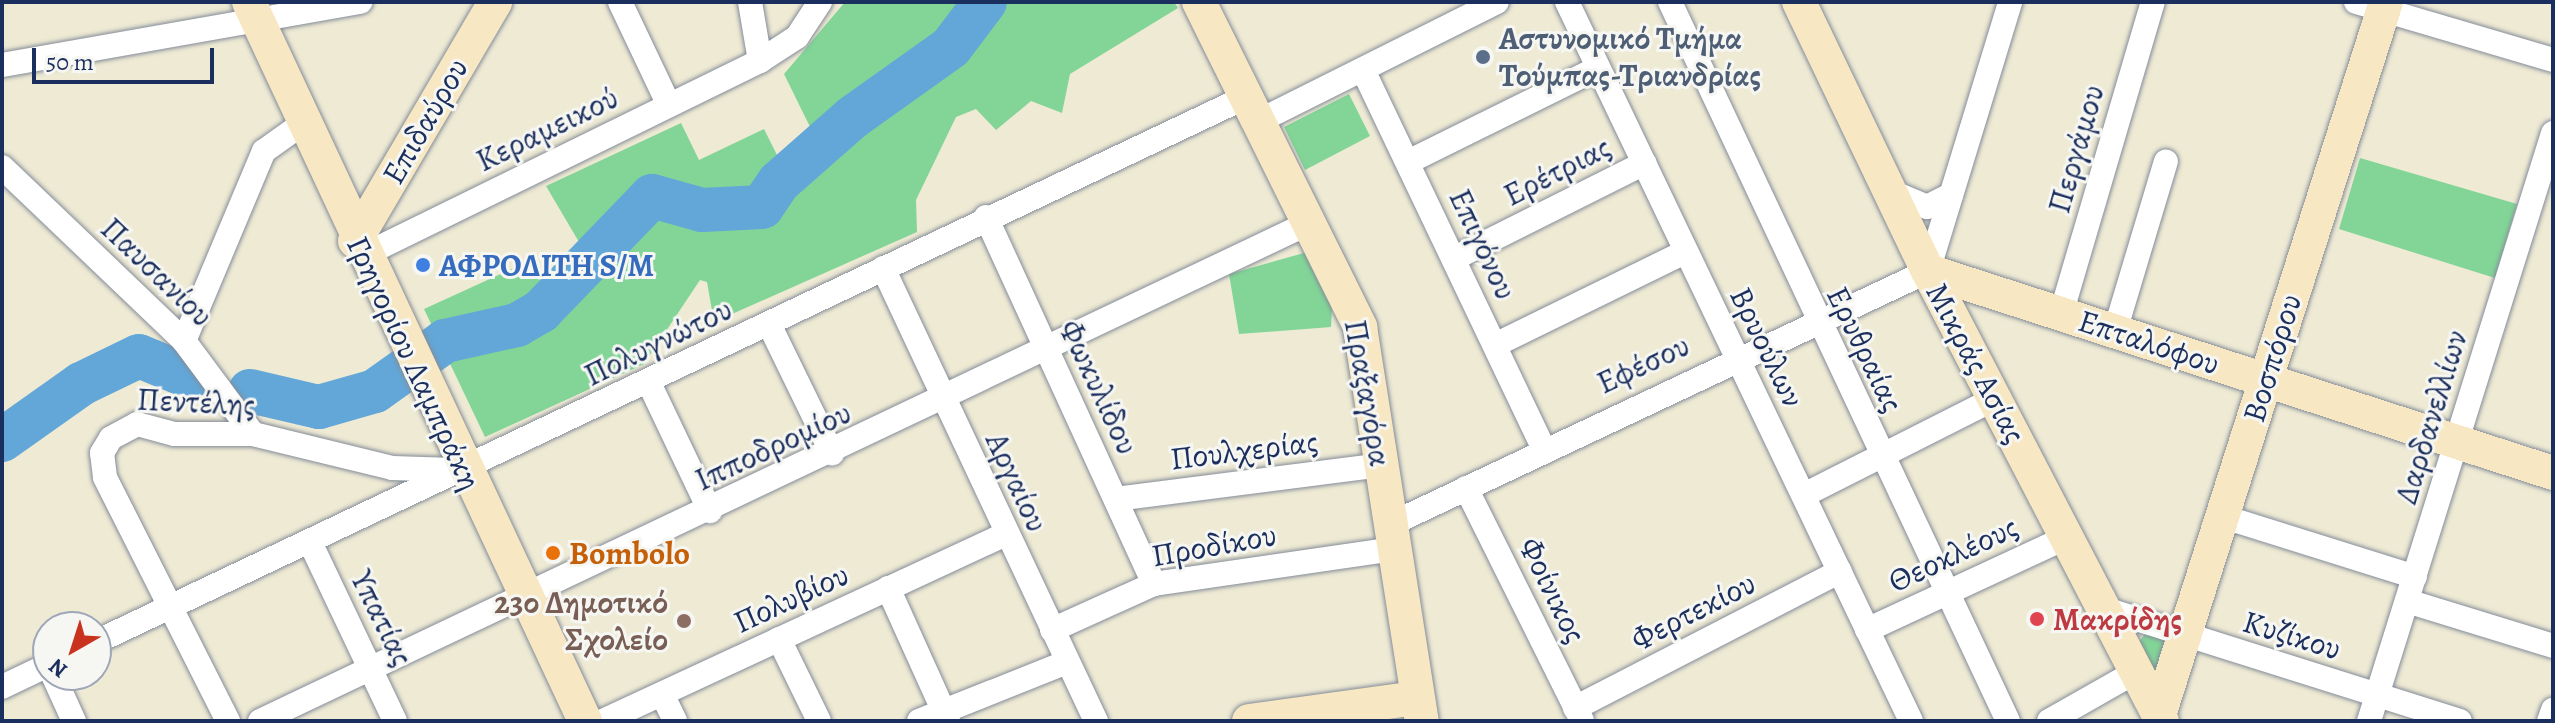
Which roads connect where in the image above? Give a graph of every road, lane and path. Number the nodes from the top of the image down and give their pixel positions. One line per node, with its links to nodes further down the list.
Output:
1 (361, 2): 14 (street)
2 (495, 2): 32 (street, Επιδαύρου)
3 (620, 2): 20 (street)
4 (750, 2): 16 (street)
5 (820, 2): 16 (street, Κεραμεικού)
6 (1199, 2): 21 (street, Πραξαγόρα)
7 (1497, 2): 19 (street, Πολυγνώτου)
8 (1567, 2): 18 (street, Βρυούλων)
9 (1670, 2): 39 (street, Ερυθραίας)
10 (1799, 2): 28 (street, Μικράς Ασίας)
11 (2010, 2): 29 (street)
12 (2153, 2): 38 (street, Περγάμου)
13 (2375, 5): 15 (street); 47 (street, Βοσπόρου)
14 (254, 12): 17 (street); 22 (street, Γρηγορίου Λαμπράκη)
15 (2553, 60)
16 (760, 61): 20 (street, Κεραμεικού)
17 (2, 65)
18 (1598, 68): 25 (street); 26 (street, Βρυούλων)
19 (1363, 70): 21 (street, Πολυγνώτου); 25 (street, Επιγόνου)
20 (669, 105): 32 (street, Κεραμεικού)
21 (1252, 109): 30 (street, Πολυγνώτου); 31 (street, Πραξαγόρα)
22 (302, 124): 32 (street, Γρηγορίου Λαμπράκη); 43 (street)
23 (2553, 133): 52 (street, Δαρδανελλίων)
24 (2166, 161): 41 (street)
25 (1408, 162): 34 (street, Επιγόνου)
26 (1645, 163): 33 (street, Βρυούλων); 34 (street, Ερέτριας)
27 (2, 167): 43 (street, Παυσανίου)
28 (1892, 192): 29 (street); 36 (street, Μικράς Ασίας)
29 (1951, 195): 36 (street)
30 (986, 217): 35 (street, Πολυγνώτου); 45 (street, Φωκυλίδου)
31 (1311, 222): 45 (street, Ιπποδρομίου); 56 (street, Πραξαγόρα)
32 (358, 248): 57 (street, Γρηγορίου Λαμπράκη)
33 (1685, 252): 44 (street); 46 (street, Βρυούλων)
34 (1455, 258): 44 (street, Επιγόνου)
35 (883, 268): 40 (street, Πολυγνώτου); 50 (street, Αργαίου)
36 (1928, 271): 37 (street, Επταλόφου); 39 (street, Εφέσου); 42 (street, Μικράς Ασίας)
37 (1988, 290): 38 (street, Επταλόφου); 42 (street)
38 (2061, 314): 41 (street, Επταλόφου)
39 (1814, 320): 46 (street, Εφέσου); 55 (street, Ερυθραίας)
40 (769, 324): 48 (street, Πολυγνώτου); 54 (street)
41 (2115, 331): 47 (street, Επταλόφου)
42 (1961, 334): 49 (street, Μικράς Ασίας)
43 (184, 341): 51 (street, Παυσανίου)
44 (1495, 345): 53 (street, Επιγόνου)
45 (1048, 351): 50 (street, Ιπποδρομίου); 61 (street, Φωκυλίδου)
46 (1736, 356): 53 (street, Εφέσου); 60 (street, Βρυούλων)
47 (2265, 380): 52 (street, Επταλόφου); 63 (street, Βοσπόρου)
48 (649, 383): 57 (street, Πολυγνώτου); 62 (street)
49 (1996, 398): 55 (street); 66 (street, Μικράς Ασίας)
50 (944, 400): 54 (street, Ιπποδρομίου); 64 (street, Αργαίου)
51 (253, 434): 57 (street, Πεντέλης); 75 (street, Πεντέλης)
52 (2457, 441): 58 (street, Επταλόφου); 69 (street, Δαρδανελλίων)
53 (1543, 447): 59 (street, Εφέσου)
54 (832, 453): 62 (street, Ιπποδρομίου)
55 (1882, 457): 60 (street); 72 (street, Ερυθραίας)
56 (1381, 465): 61 (street, Πουλχερίας); 65 (street, Πραξαγόρα)
57 (464, 470): 67 (street, Πολυγνώτου); 73 (street, Γρηγορίου Λαμπράκη)
58 (2553, 473)
59 (1466, 488): 65 (street, Εφέσου); 93 (street, Φοίνικος)
60 (1804, 495): 68 (street, Βρυούλων)
61 (1116, 499): 70 (street, Φωκυλίδου)
62 (710, 511): 73 (street, Ιπποδρομίου)
63 (2224, 517): 69 (street); 80 (street, Βοσπόρου)
64 (1006, 534): 71 (street, Πολυβίου); 77 (street, Αργαίου)
65 (1391, 537): 70 (street, Προδίκου); 91 (street, Πραξαγόρα)
66 (2067, 537): 72 (street, Θεοκλέους); 76 (street, Μικράς Ασίας)
67 (310, 542): 75 (street, Πολυγνώτου); 84 (street, Υπατίας)
68 (1840, 571): 78 (street, Βρυούλων); 93 (street, Φερτεκίου)
69 (2415, 577): 74 (street, Δαρδανελλίων)
70 (1154, 584): 77 (street, Προδίκου)
71 (888, 588): 81 (street, Πολυβίου); 94 (street)
72 (1951, 591): 78 (street, Θεοκλέους); 108 (street, Ερυθραίας)
73 (525, 597): 84 (street, Ιπποδρομίου); 100 (street, Γρηγορίου Λαμπράκη)
74 (2407, 601): 82 (street); 90 (street, Δαρδανελλίων)
75 (170, 607): 79 (street, Πολυγνώτου); 97 (street)
76 (2105, 609): 80 (street, Κυζίκου); 85 (street, Μικράς Ασίας)
77 (1052, 630): 83 (street, Αργαίου)
78 (1867, 630): 107 (street, Βρυούλων)
79 (112, 634)
80 (2186, 635): 90 (street, Κυζίκου); 95 (street, Βοσπόρου)
81 (779, 639): 89 (street, Πολυβίου); 103 (street)
82 (2553, 646)
83 (1067, 662): 94 (street); 105 (street, Αργαίου)
84 (371, 669): 98 (street, Ιπποδρομίου); 99 (street, Υπατίας)
85 (2137, 671): 95 (street, Μικράς Ασίας); 109 (street)
86 (32, 673): 87 (street)
87 (2, 687)
88 (60, 691): 96 (street)
89 (662, 694): 101 (street, Πολυβίου); 102 (street)
90 (2378, 695): 110 (street, Δαρδανελλίων); 111 (street, Κυζίκου)
91 (1420, 710): 106 (street)
92 (2553, 710): 112 (street)
93 (1579, 714)
94 (946, 716): 104 (street)
95 (2160, 718)
96 (74, 721)
97 (228, 721)
98 (260, 721)
99 (395, 721)
100 (585, 721)
101 (603, 721)
102 (675, 721)
103 (819, 721)
104 (919, 721)
105 (1096, 721)
106 (1250, 721)
107 (1911, 721)
108 (2008, 721)
109 (2049, 721)
110 (2369, 721)
111 (2460, 721)
112 (2549, 721)

